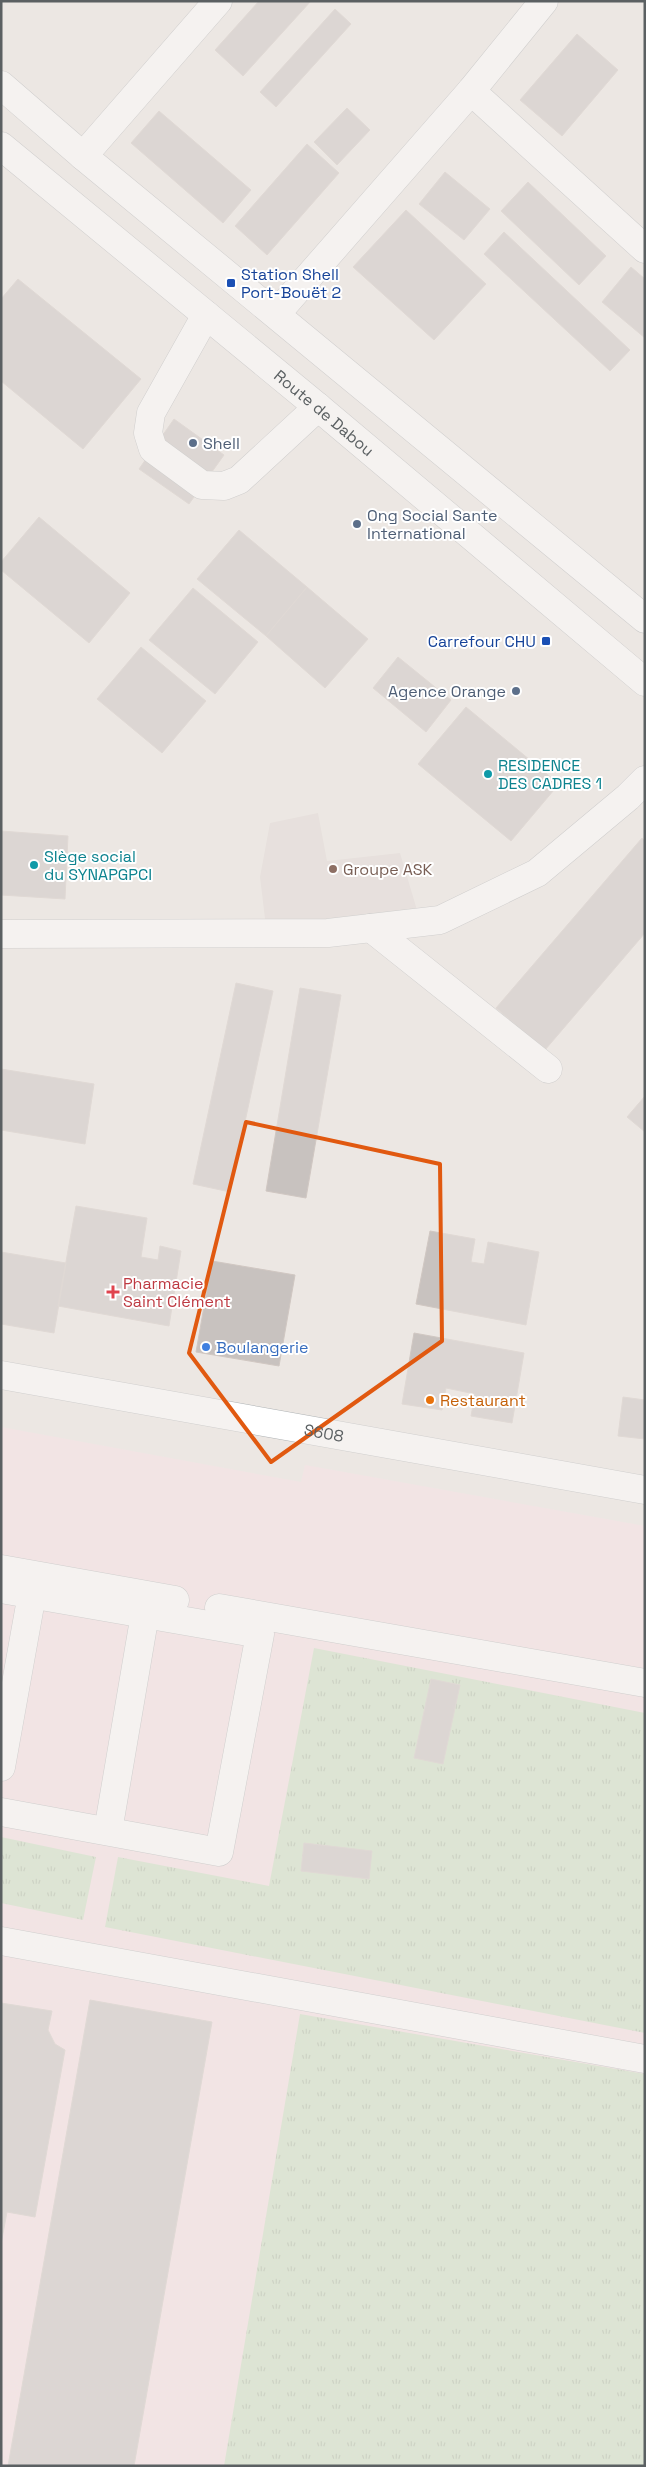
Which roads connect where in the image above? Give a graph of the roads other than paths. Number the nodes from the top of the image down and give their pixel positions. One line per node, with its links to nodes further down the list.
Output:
1 (218, 1): 6 (street)
2 (544, 1): 4 (street)
3 (1, 85): 6 (street)
4 (471, 91): 7 (street); 8 (street)
5 (1, 146): 9 (street, Route de Dabou)
6 (83, 156): 8 (street)
7 (645, 250)
8 (276, 314): 11 (street)
9 (206, 315): 10 (street, Route de Dabou); 10 (street)
10 (318, 407): 12 (street, Route de Dabou)
11 (645, 619)
12 (645, 682)
13 (645, 780): 14 (street)
14 (371, 928): 15 (street); 16 (street)
15 (1, 934)
16 (548, 1069)
17 (1, 1375): 18 (street, S608)
18 (645, 1490)
19 (1, 1569): 23 (street)
20 (1, 1589): 21 (street)
21 (32, 1594): 22 (street); 24 (street)
22 (145, 1614): 26 (street); 26 (street)
23 (645, 1683)
24 (1, 1767)
25 (1, 1812): 26 (street)
26 (108, 1831)
27 (1, 1941): 28 (street)
28 (645, 2059)

